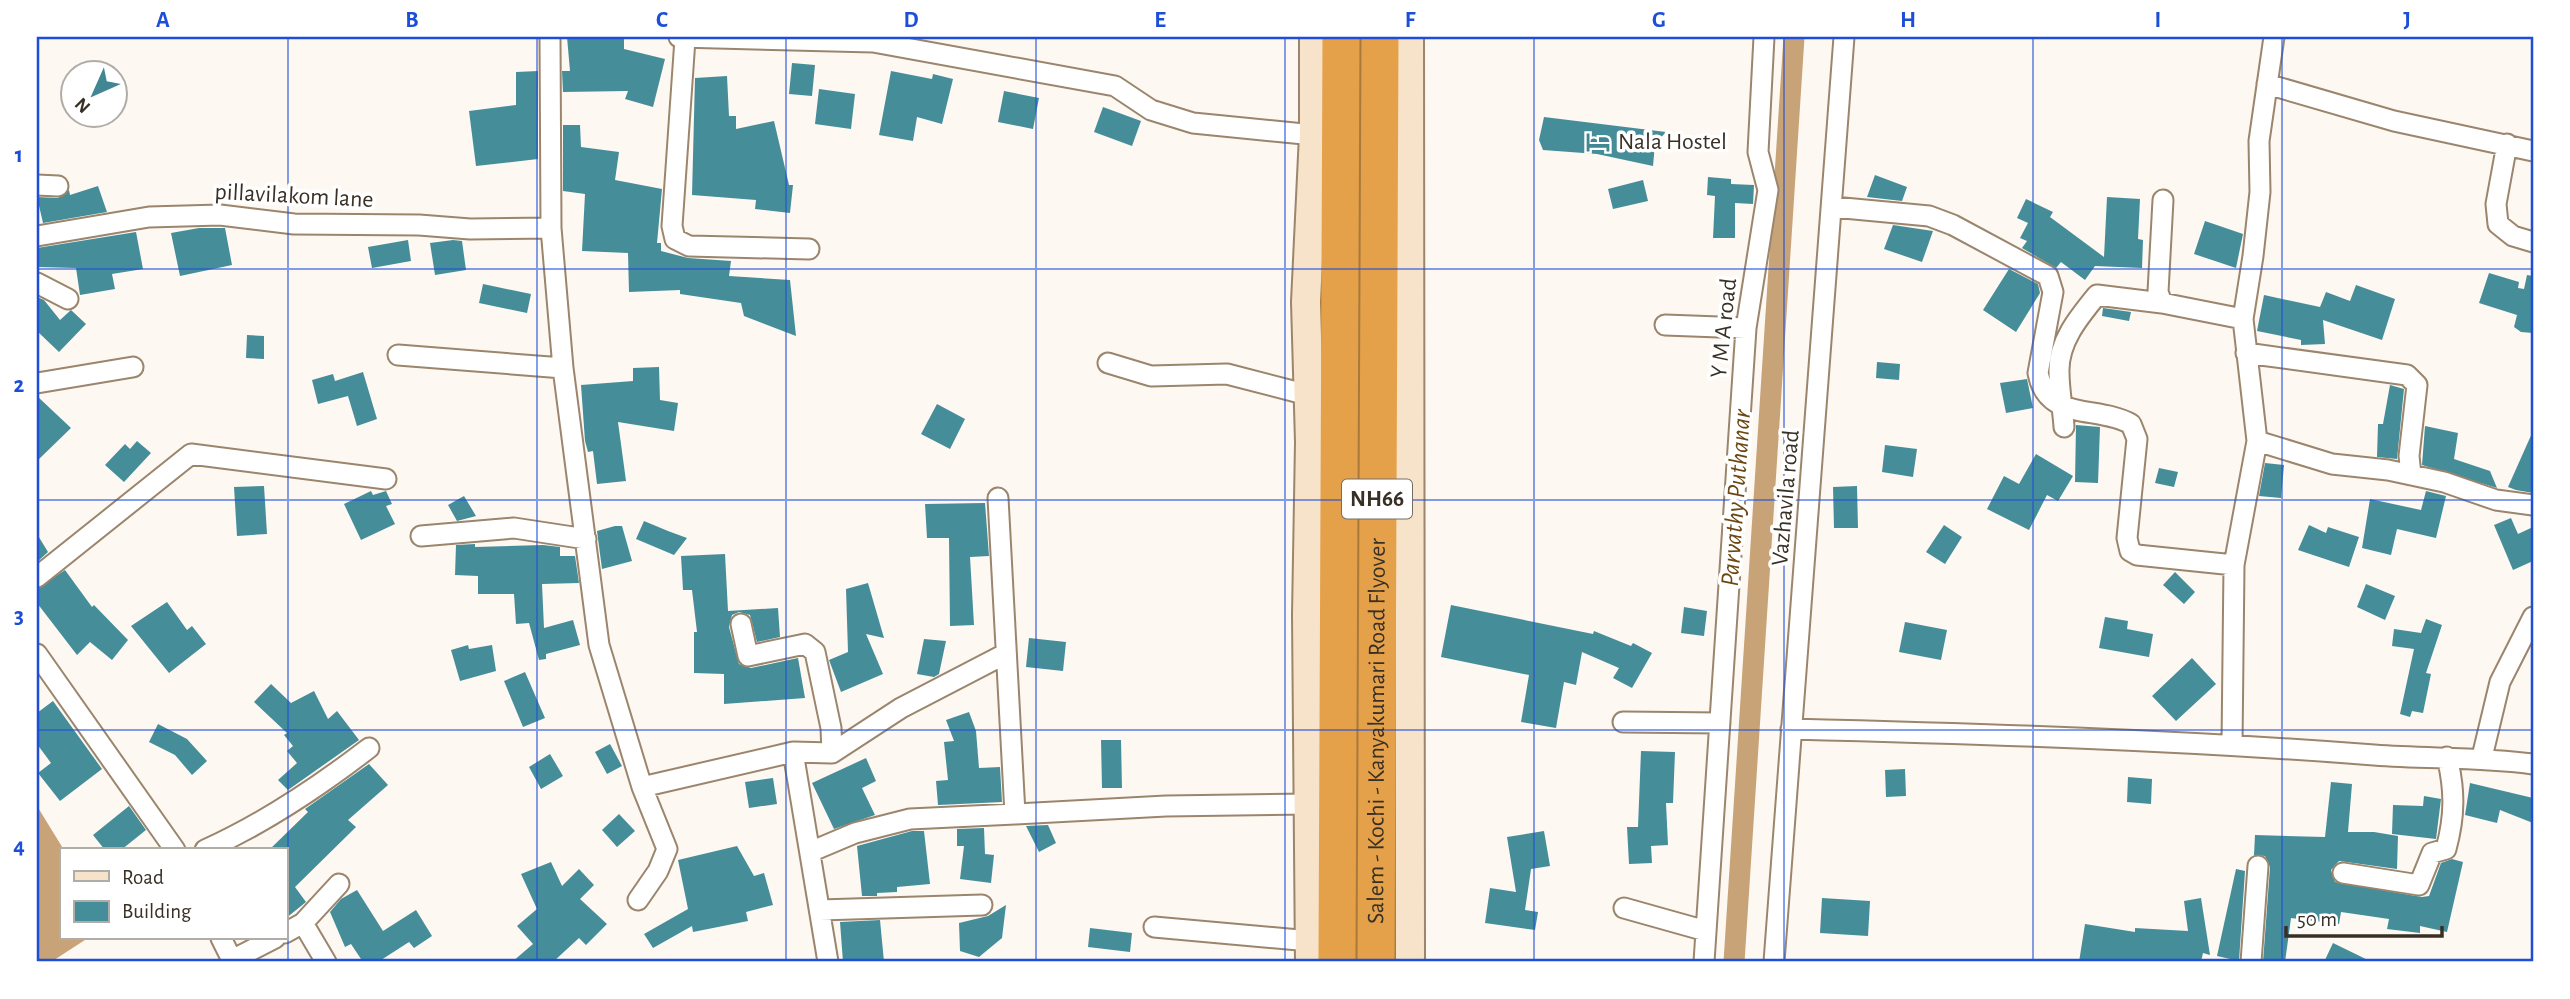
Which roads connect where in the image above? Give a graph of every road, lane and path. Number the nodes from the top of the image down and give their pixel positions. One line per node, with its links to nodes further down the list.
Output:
1 (551, 37): 19 (street)
2 (1314, 37): 12 (street)
3 (1341, 37): 79 (highway, Salem - Kochi - Kanyakumari Road Flyover / NH66)
4 (1380, 37): 83 (highway, Salem - Kochi - Kanyakumari Road Flyover / NH66)
5 (1409, 37): 84 (street)
6 (1764, 37): 28 (street, Y M A road)
7 (1844, 37): 18 (street, Vazhavila road)
8 (2274, 37): 11 (street)
9 (682, 38): 10 (street); 22 (street)
10 (727, 38): 12 (street)
11 (2267, 84): 13 (street); 26 (street)
12 (1314, 135): 35 (street)
13 (2507, 144): 14 (street); 21 (street)
14 (2533, 151)
15 (37, 185): 16 (street)
16 (58, 186)
17 (2163, 200): 25 (street)
18 (1833, 207): 36 (street); 52 (street, Vazhavila road)
19 (551, 228): 20 (street, pillavilakom lane); 33 (street)
20 (37, 236)
21 (2533, 242)
22 (809, 249)
23 (37, 283): 24 (street)
24 (68, 299)
25 (2162, 303): 26 (street); 36 (street)
26 (2242, 319): 29 (street)
27 (1665, 325): 28 (street)
28 (1746, 328): 51 (street, Y M A road)
29 (2246, 353): 37 (street); 38 (street)
30 (397, 355): 33 (street)
31 (1108, 363): 35 (street)
32 (133, 368): 34 (street)
33 (563, 368): 43 (street)
34 (37, 383)
35 (1308, 395): 61 (street)
36 (2064, 417): 44 (street)
37 (2257, 441): 38 (street); 44 (street)
38 (2411, 475): 41 (street)
39 (386, 479): 45 (street)
40 (998, 498): 49 (street)
41 (2533, 505)
42 (421, 536): 43 (street)
43 (586, 539): 60 (street)
44 (2234, 565): 53 (street)
45 (37, 577)
46 (2533, 617): 58 (street)
47 (741, 624): 56 (street)
48 (37, 654): 63 (street)
49 (1006, 654): 56 (street); 62 (street)
50 (1623, 722): 51 (street)
51 (1720, 723): 75 (street, Y M A road)
52 (1791, 729): 53 (street); 86 (street, Vazhavila road)
53 (2232, 745): 57 (street)
54 (369, 748): 64 (street)
55 (793, 752): 56 (street); 60 (street); 65 (street)
56 (832, 752)
57 (2446, 757): 58 (street); 67 (street)
58 (2482, 757): 59 (street)
59 (2533, 764)
60 (642, 787): 69 (street)
61 (1309, 804): 62 (street); 79 (street)
62 (1015, 814): 65 (street)
63 (174, 848)
64 (210, 848)
65 (810, 852): 72 (street)
66 (2258, 866): 87 (street)
67 (2343, 873)
68 (339, 884): 73 (street)
69 (638, 900)
70 (982, 905): 72 (street)
71 (1624, 908): 75 (street)
72 (820, 909): 82 (street)
73 (303, 923): 76 (street); 81 (street)
74 (1154, 927): 79 (street)
75 (1706, 931): 85 (street, Y M A road)
76 (287, 932)
77 (222, 940): 80 (street)
78 (271, 940): 80 (street)
79 (1319, 955)
80 (230, 961)
81 (326, 962)
82 (828, 962)
83 (1376, 962)
84 (1409, 962)
85 (1704, 962)
86 (1774, 962)
87 (2251, 962)

